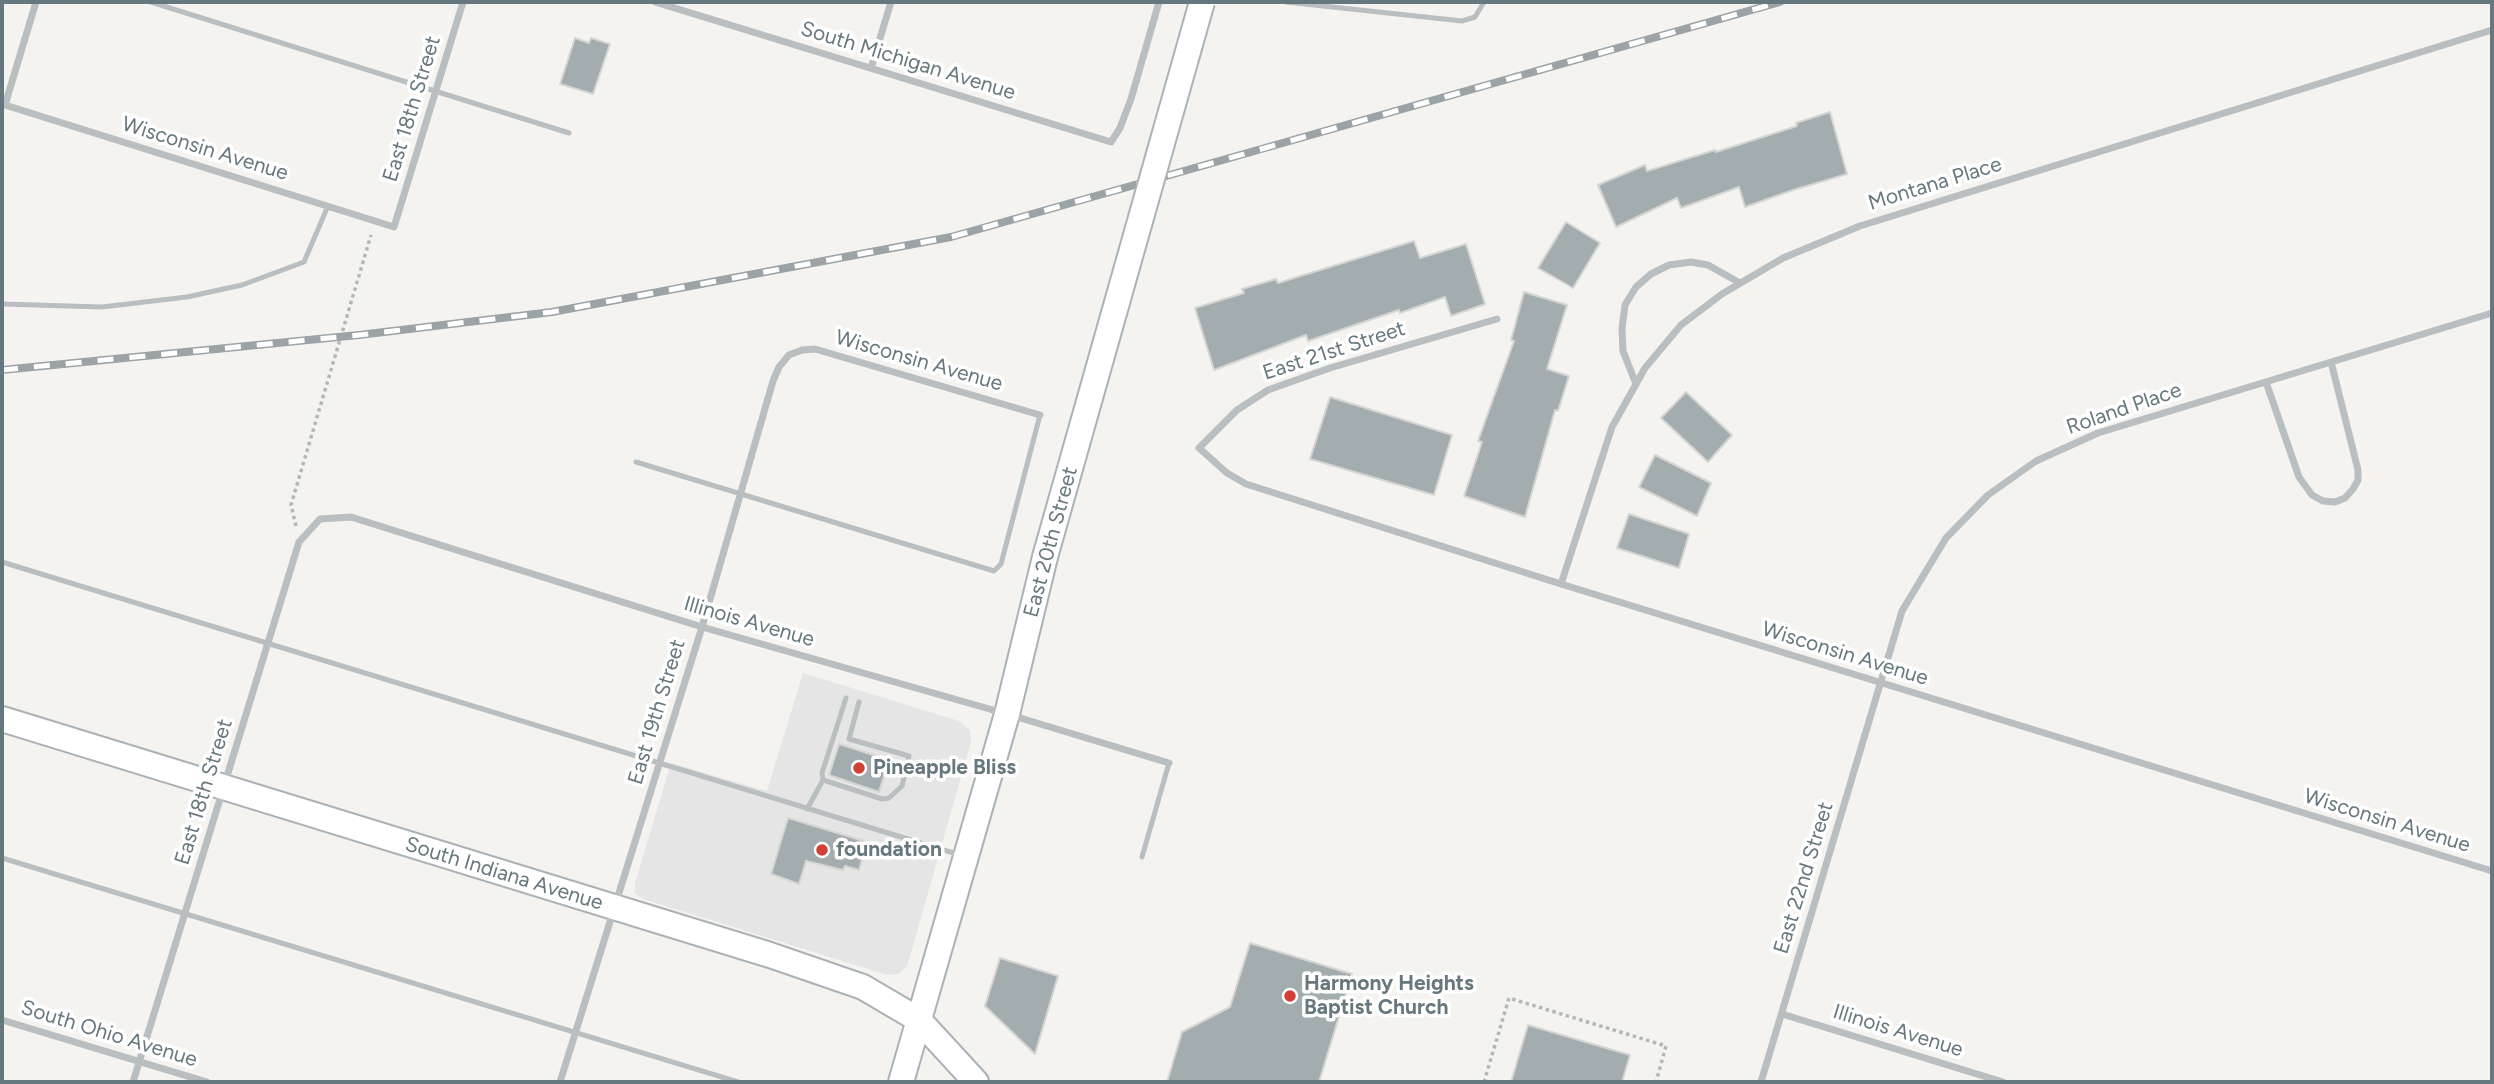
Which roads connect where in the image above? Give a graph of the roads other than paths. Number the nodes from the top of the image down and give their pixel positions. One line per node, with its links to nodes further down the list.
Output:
1 (36, 2): 14 (street, Wisconsin Avenue)
2 (151, 2): 12 (lane)
3 (463, 2): 12 (street, East 18th Street)
4 (655, 2): 11 (street, South Michigan Avenue)
5 (891, 2): 11 (street)
6 (1157, 2): 11 (street, South Michigan Avenue)
7 (1202, 2): 36 (main road, East 20th Street, bridge)
8 (1286, 2): 9 (lane)
9 (1483, 2)
10 (2492, 30): 16 (street, Montana Place)
11 (871, 68)
12 (436, 91): 13 (lane); 15 (street, East 18th Street)
13 (569, 133)
14 (328, 206): 15 (street, Wisconsin Avenue); 17 (lane)
15 (394, 227)
16 (1740, 283): 23 (street, Montana Place); 23 (street)
17 (2, 304)
18 (2492, 313): 21 (street, Roland Place)
19 (1497, 319): 25 (street, East 21st Street)
20 (789, 355): 24 (street, Wisconsin Avenue); 27 (street, East 19th Street)
21 (2331, 362): 22 (street, Roland Place); 22 (street)
22 (2266, 382): 33 (street, Roland Place)
23 (1636, 384): 30 (street, Montana Place)
24 (1040, 415): 27 (lane)
25 (1199, 448): 30 (street, Wisconsin Avenue)
26 (636, 462): 27 (lane)
27 (740, 494): 31 (street, East 19th Street)
28 (320, 519): 31 (street, Illinois Avenue); 32 (street, East 18th Street)
29 (2, 562): 32 (lane)
30 (1561, 584): 33 (street, Wisconsin Avenue)
31 (702, 627): 36 (street, Illinois Avenue); 41 (street, East 19th Street)
32 (268, 644): 41 (lane); 43 (street, East 18th Street)
33 (1880, 683): 48 (street, Wisconsin Avenue); 51 (street, East 22nd Street)
34 (846, 698): 38 (lane)
35 (859, 702): 39 (lane)
36 (1007, 714): 40 (street, Illinois Avenue); 45 (main road, East 20th Street)
37 (2, 719): 43 (main road, South Indiana Avenue)
38 (835, 734): 39 (lane); 42 (lane)
39 (849, 738): 42 (lane)
40 (1169, 763): 46 (lane)
41 (660, 764): 44 (lane); 49 (street, East 19th Street)
42 (823, 779): 44 (lane)
43 (224, 788): 49 (main road, South Indiana Avenue); 50 (street, East 18th Street)
44 (807, 809): 45 (lane)
45 (966, 857): 53 (main road, East 20th Street)
46 (1142, 857)
47 (2, 858): 50 (lane)
48 (2492, 871)
49 (615, 908): 53 (main road, South Indiana Avenue); 54 (street, East 19th Street)
50 (185, 914): 54 (lane); 55 (street, East 18th Street)
51 (1782, 1014): 62 (street, East 22nd Street); 63 (street, Illinois Avenue)
52 (2, 1020): 55 (street, South Ohio Avenue)
53 (919, 1020): 60 (main road, East 20th Street); 61 (main road, South Indiana Avenue)
54 (576, 1033): 58 (street, East 19th Street); 59 (lane)
55 (139, 1062): 56 (street, East 18th Street); 57 (street, South Ohio Avenue)
56 (133, 1082)
57 (207, 1082)
58 (560, 1082)
59 (738, 1082)
60 (901, 1082)
61 (976, 1082)
62 (1761, 1082)
63 (2003, 1082)

